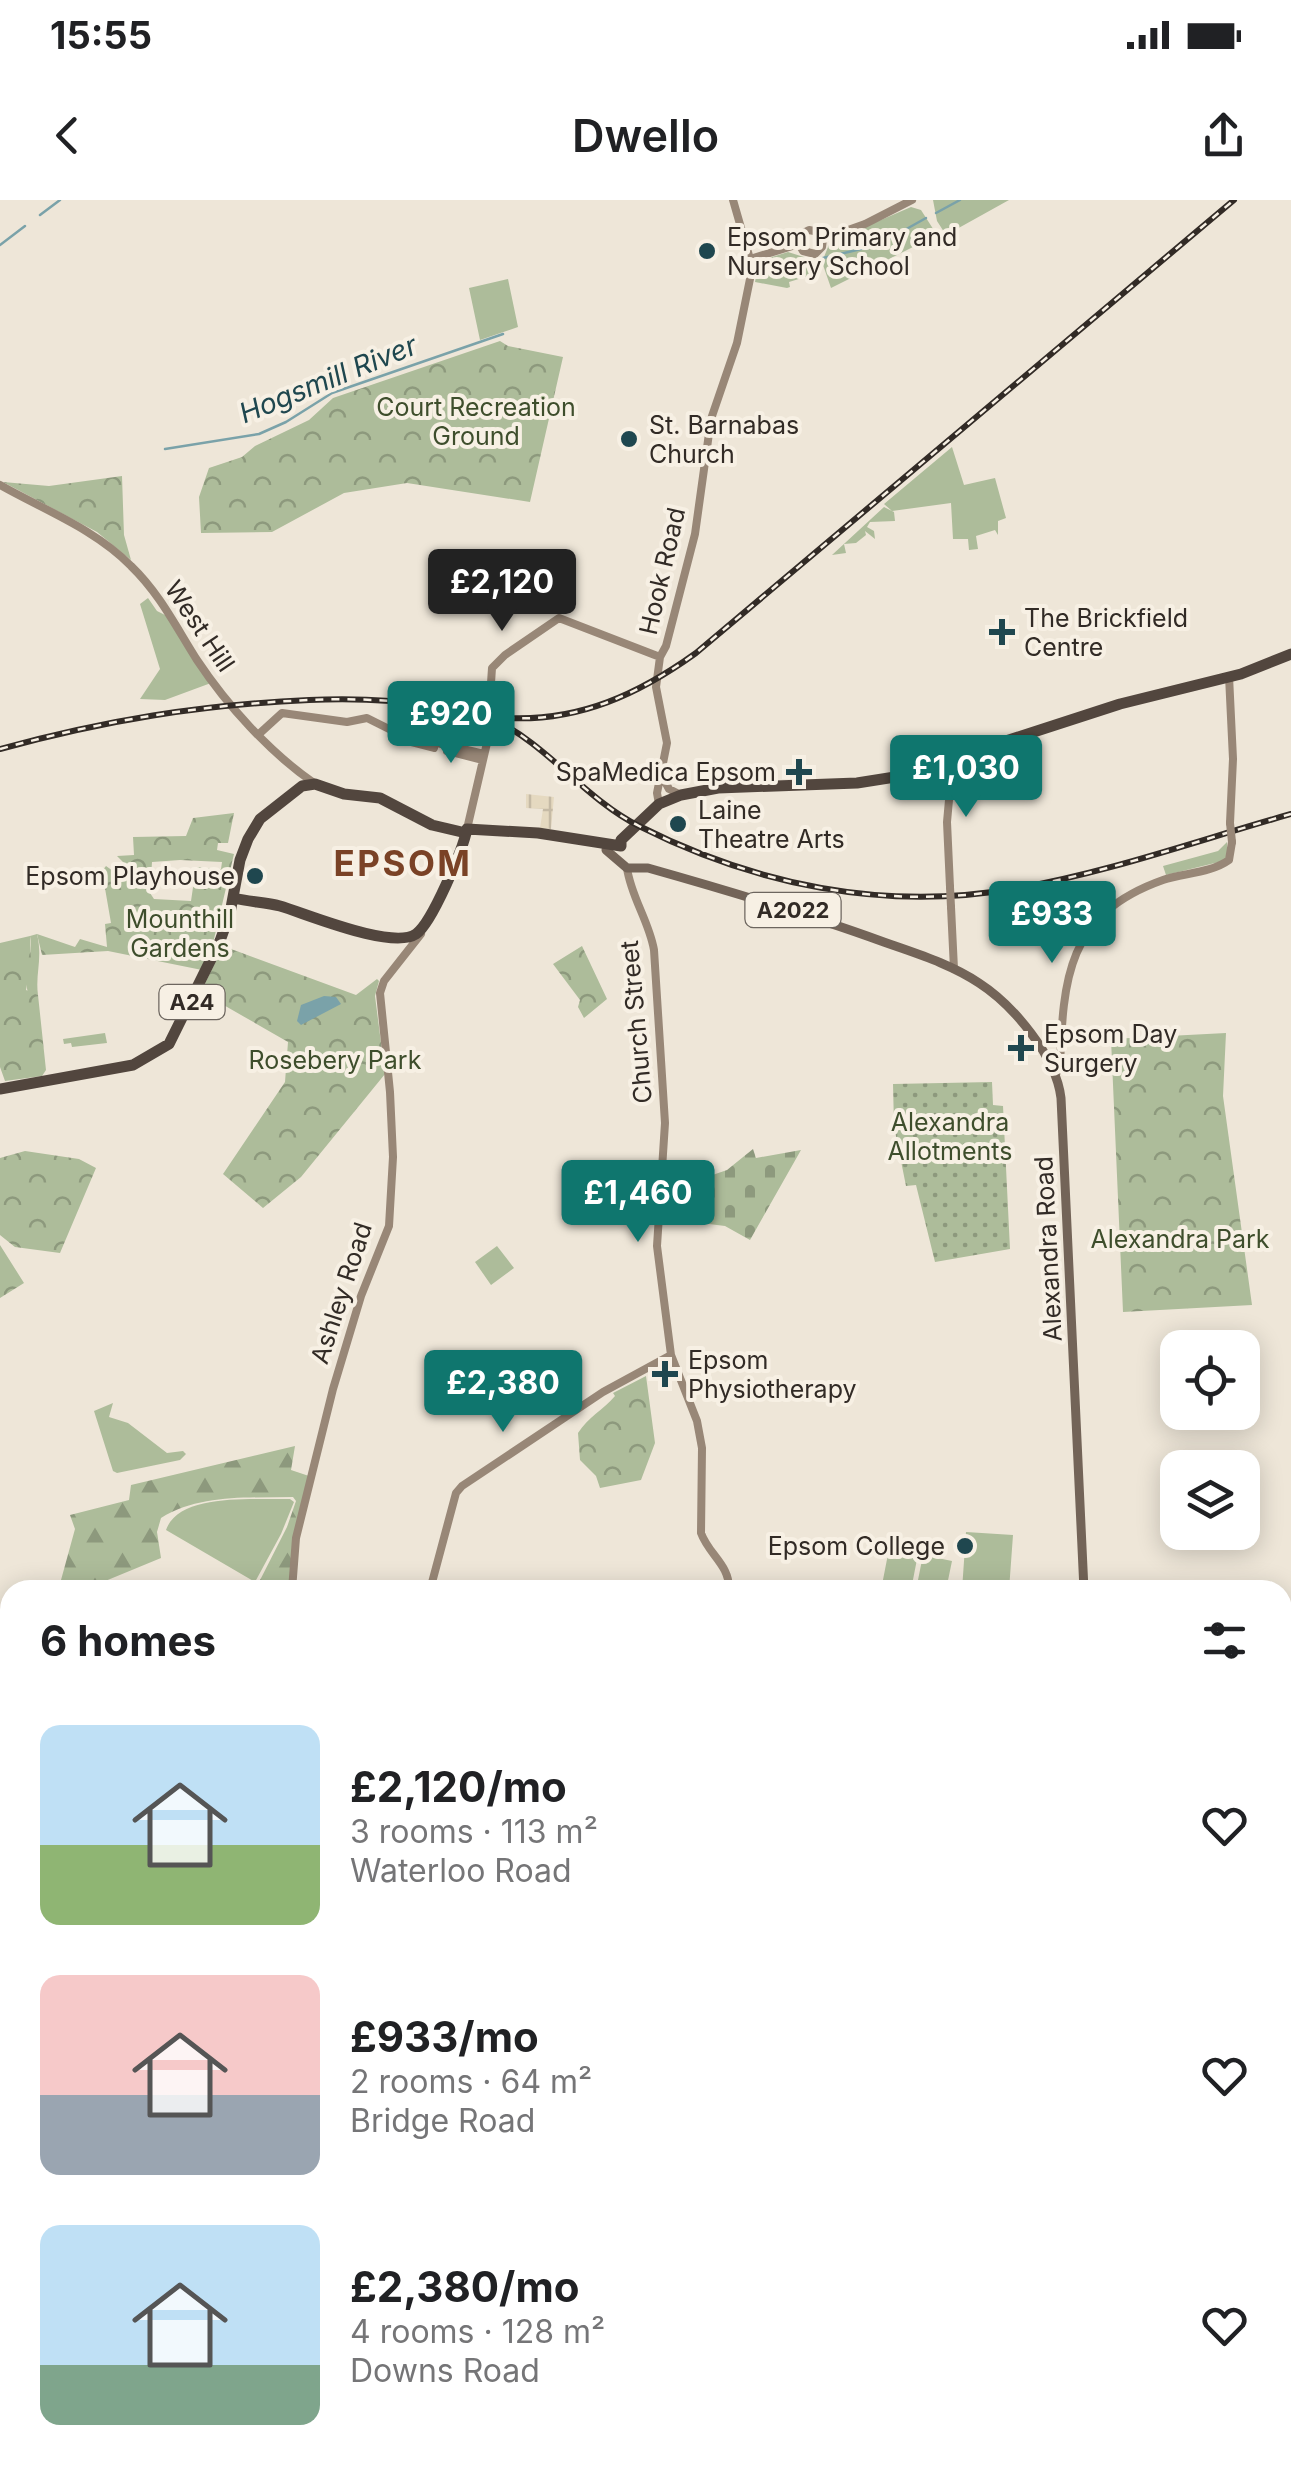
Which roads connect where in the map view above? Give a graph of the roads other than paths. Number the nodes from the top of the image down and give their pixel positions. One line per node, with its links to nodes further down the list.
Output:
1 (732, 200): 5 (main road, Hook Road)
2 (912, 200): 3 (main road)
3 (823, 239): 4 (main road); 4 (main road)
4 (799, 244): 5 (main road)
5 (750, 259): 8 (main road, Hook Road)
6 (0, 485): 10 (main road, West Hill)
7 (1291, 654): 9 (highway)
8 (660, 657): 11 (main road); 13 (main road, Hook Road)
9 (1229, 676): 12 (highway); 29 (main road, bridge)
10 (259, 734): 11 (main road); 14 (main road, West Hill)
11 (483, 756): 17 (main road)
12 (942, 762): 15 (highway); 28 (main road, bridge)
13 (662, 776): 15 (main road); 16 (main road, Hook Road)
14 (304, 779): 17 (highway); 21 (highway, A24)
15 (681, 795): 16 (highway)
16 (659, 801): 18 (highway)
17 (466, 833): 18 (highway); 19 (highway); 25 (highway, Ashley Road)
18 (620, 846): 19 (highway); 20 (main road)
19 (606, 850): 20 (main road)
20 (627, 868): 28 (main road, A2022); 31 (main road, Church Street)
21 (235, 895): 22 (highway); 23 (highway); 24 (highway, A24)
22 (256, 903): 23 (highway); 24 (highway)
23 (290, 905): 26 (highway)
24 (230, 914): 30 (highway, A24)
25 (420, 930): 26 (highway); 27 (main road, Ashley Road)
26 (401, 937): 27 (main road)
27 (406, 955): 32 (main road, Ashley Road)
28 (954, 969): 29 (main road, Alexandra Road / A2022)
29 (1055, 1075): 35 (main road, Alexandra Road / A2022)
30 (0, 1088)
31 (672, 1355): 33 (main road); 34 (main road, Church Street)
32 (293, 1580)
33 (433, 1580)
34 (728, 1580)
35 (1083, 1580)

